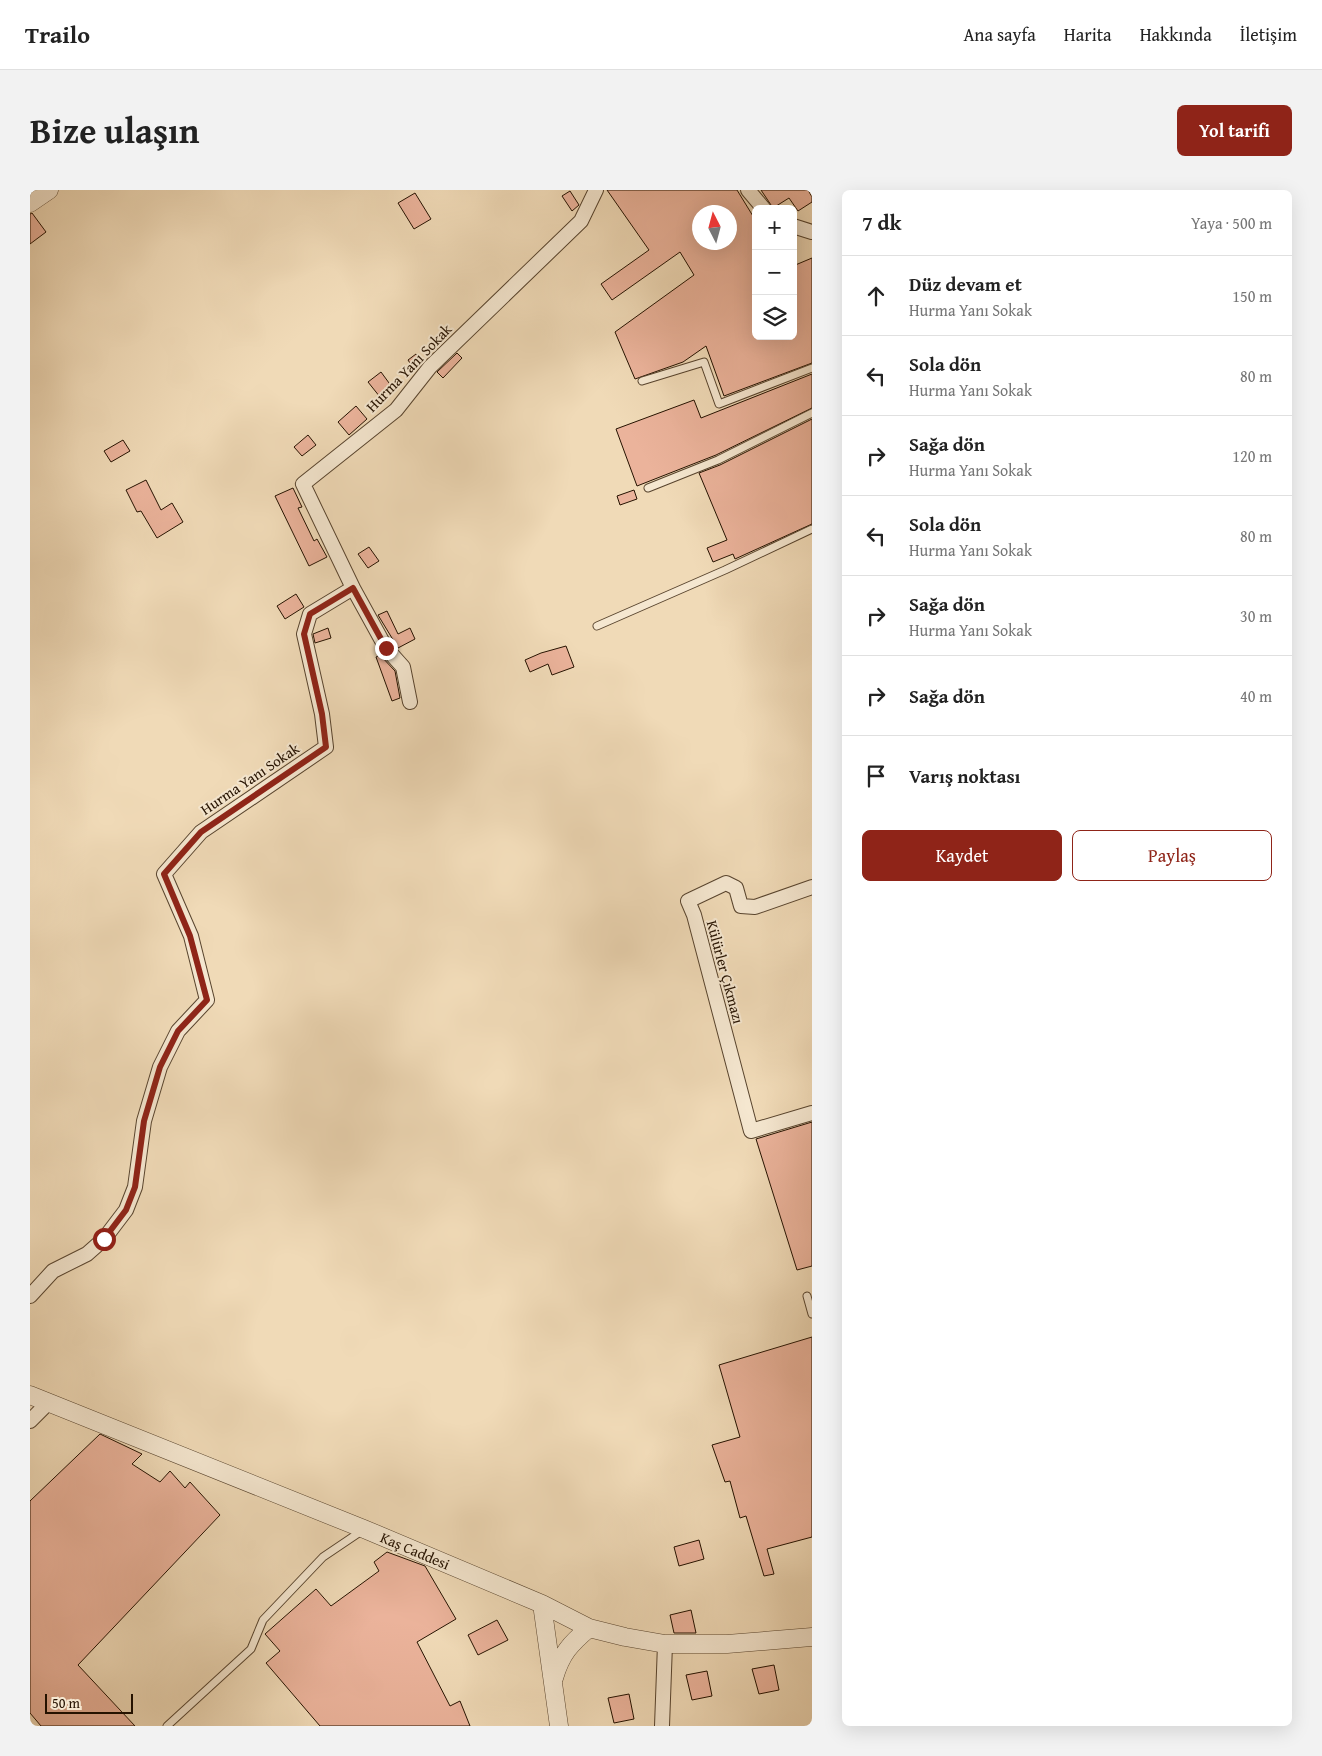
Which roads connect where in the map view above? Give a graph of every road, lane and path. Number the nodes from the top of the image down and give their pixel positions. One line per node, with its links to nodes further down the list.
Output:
1 (49, 190): 4 (street)
2 (596, 190): 13 (street, Hurma Yanı Sokak)
3 (748, 190): 5 (street)
4 (30, 203)
5 (761, 205)
6 (797, 227): 7 (street)
7 (812, 232)
8 (812, 368): 9 (lane)
9 (642, 381)
10 (812, 413): 11 (lane)
11 (648, 488)
12 (812, 529): 14 (lane)
13 (353, 588): 15 (street); 18 (street, Hurma Yanı Sokak)
14 (597, 626)
15 (410, 702)
16 (812, 888): 17 (street, Külürler Çıkmazı)
17 (812, 1113)
18 (30, 1296)
19 (807, 1296): 20 (lane)
20 (812, 1314)
21 (30, 1395): 22 (street, Kaş Caddesi)
22 (48, 1402): 23 (street); 24 (street, Kaş Caddesi)
23 (30, 1421)
24 (364, 1529): 25 (street, Kaş Caddesi); 30 (lane)
25 (542, 1604): 26 (street, Kaş Caddesi); 29 (street)
26 (589, 1628): 28 (street, Kaş Caddesi); 29 (street)
27 (812, 1637): 28 (street, Kaş Caddesi)
28 (664, 1644): 32 (street)
29 (552, 1684): 31 (street)
30 (168, 1726)
31 (559, 1726)
32 (662, 1726)

